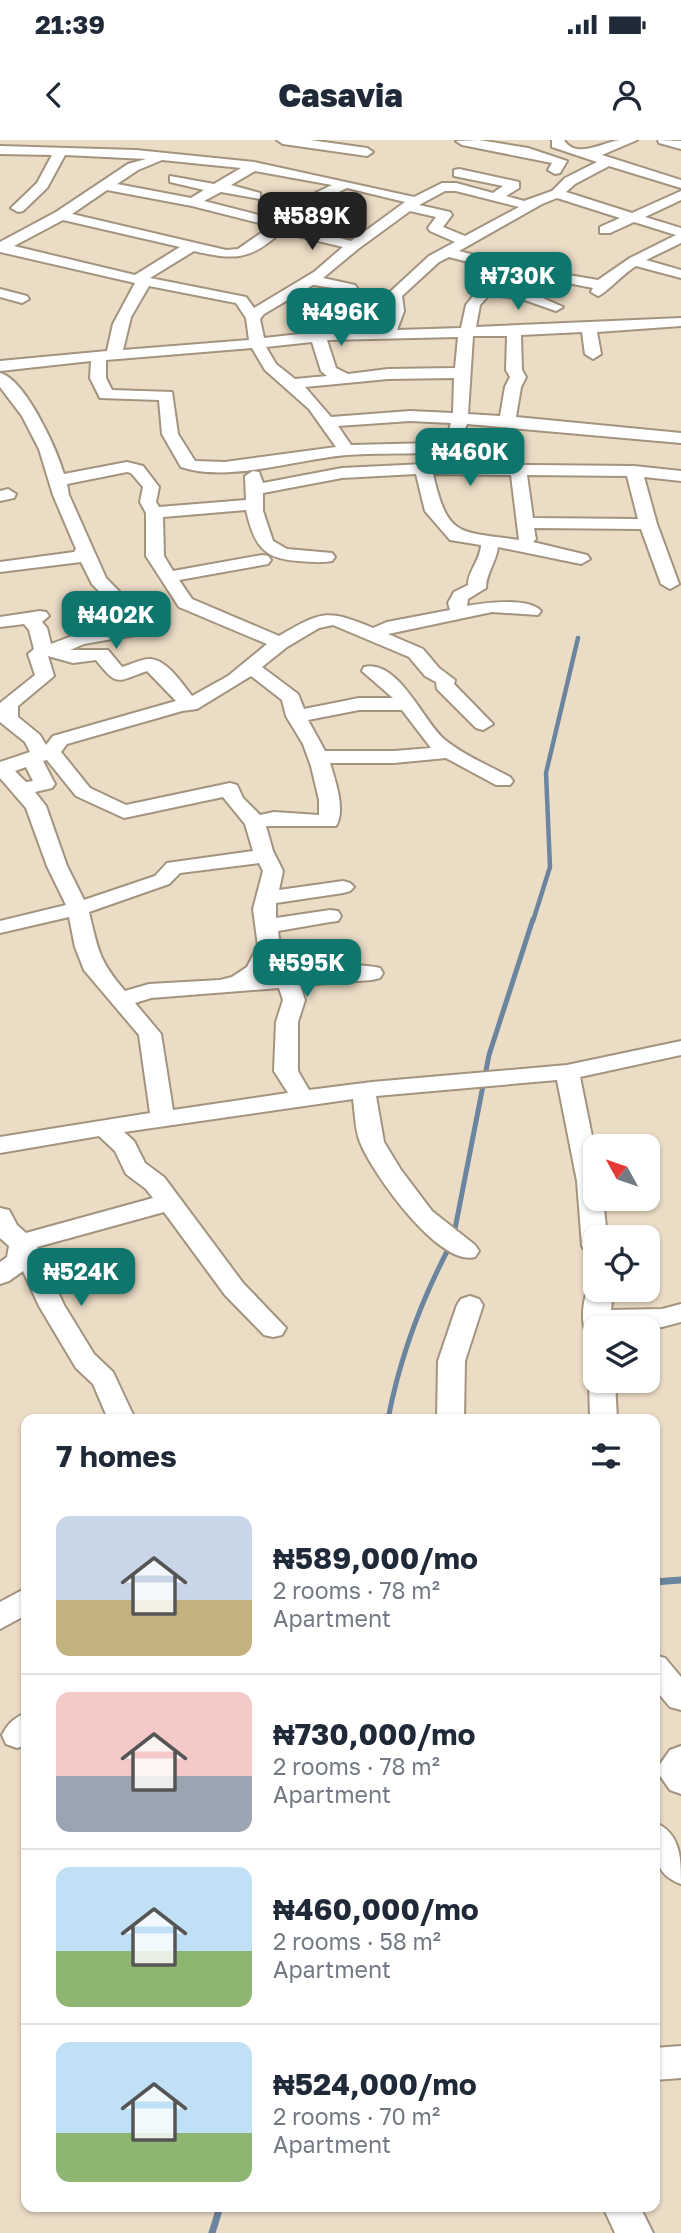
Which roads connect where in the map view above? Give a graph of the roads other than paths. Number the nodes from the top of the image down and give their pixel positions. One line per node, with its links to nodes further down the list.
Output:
1 (283, 140): 10 (street)
2 (551, 140): 11 (street)
3 (558, 140): 12 (street)
4 (631, 140): 12 (street)
5 (664, 140): 7 (street)
6 (458, 144): 11 (street)
7 (681, 145)
8 (73, 148): 9 (street); 13 (street); 33 (street)
9 (0, 150)
10 (367, 152)
11 (528, 152): 17 (street)
12 (589, 155): 15 (street)
13 (166, 157): 16 (street); 22 (street)
14 (470, 161): 18 (street)
15 (608, 161): 21 (street); 25 (street)
16 (254, 166): 20 (street); 24 (street)
17 (555, 170)
18 (457, 173): 23 (street); 28 (street)
19 (175, 179): 24 (street)
20 (345, 184): 31 (street); 32 (street)
21 (681, 184)
22 (107, 186): 29 (street); 34 (street)
23 (448, 186): 28 (street); 31 (street)
24 (218, 187): 27 (street); 29 (street); 32 (street)
25 (557, 194): 30 (street); 35 (street)
26 (681, 195): 35 (street)
27 (255, 196)
28 (494, 198): 30 (street)
29 (193, 202): 38 (street)
30 (535, 203): 41 (street)
31 (413, 204): 36 (street); 37 (street)
32 (302, 206): 36 (street); 38 (street); 42 (street)
33 (18, 208)
34 (61, 215): 45 (street); 47 (street)
35 (634, 217): 39 (street); 40 (street)
36 (394, 218): 42 (street)
37 (441, 223): 41 (street); 44 (street)
38 (279, 226): 45 (street); 46 (street)
39 (605, 230)
40 (681, 232)
41 (483, 233): 44 (street)
42 (366, 237): 46 (street)
43 (681, 238): 49 (street)
44 (466, 242): 48 (street)
45 (192, 246): 52 (street)
46 (354, 246): 53 (street)
47 (1, 248): 52 (street)
48 (447, 252): 50 (street); 65 (street)
49 (634, 261): 50 (street); 51 (street)
50 (494, 265): 55 (street)
51 (681, 275)
52 (140, 280): 60 (street); 69 (street)
53 (309, 280): 54 (street); 60 (street)
54 (350, 288)
55 (486, 290): 58 (street); 59 (street)
56 (0, 293): 57 (street)
57 (22, 299)
58 (556, 307)
59 (474, 315): 63 (street); 64 (street)
60 (253, 317): 67 (street)
61 (681, 322): 62 (street)
62 (589, 328): 63 (street); 68 (street)
63 (511, 329): 64 (street); 76 (street)
64 (466, 331): 65 (street); 71 (street)
65 (388, 334): 66 (street)
66 (318, 336): 67 (street); 73 (street)
67 (255, 342): 69 (street); 74 (street)
68 (593, 354)
69 (107, 356): 70 (street); 81 (street)
70 (0, 366)
71 (462, 373): 73 (street); 75 (street)
72 (0, 378): 86 (street)
73 (345, 378): 74 (street)
74 (293, 384): 77 (street)
75 (461, 420): 76 (street); 77 (street); 79 (street)
76 (508, 421): 78 (street)
77 (328, 422): 80 (street)
78 (681, 438)
79 (439, 448): 80 (street); 83 (street)
80 (346, 450): 81 (street)
81 (250, 463): 87 (street)
82 (518, 468): 83 (street); 84 (street); 89 (street)
83 (429, 470): 87 (street); 91 (street)
84 (634, 471): 85 (street); 90 (street)
85 (681, 476)
86 (60, 480): 88 (street); 93 (street)
87 (256, 496): 88 (street); 94 (street)
88 (154, 513): 98 (street)
89 (526, 523): 90 (street); 92 (street)
90 (648, 524): 99 (street)
91 (490, 541): 92 (street); 101 (street)
92 (527, 547): 95 (street)
93 (84, 551): 97 (street); 105 (street)
94 (326, 556)
95 (581, 559)
96 (262, 561): 98 (street)
97 (0, 567)
98 (169, 577): 104 (street)
99 (670, 584)
100 (532, 611): 101 (street)
101 (460, 613): 103 (street)
102 (0, 622): 105 (street)
103 (375, 635): 104 (street); 112 (street)
104 (280, 643): 106 (street)
105 (49, 650): 109 (street); 111 (street)
106 (251, 667): 109 (street); 110 (street)
107 (371, 671): 108 (street)
108 (408, 704): 110 (street); 113 (street)
109 (190, 705): 114 (street)
110 (296, 716): 115 (street)
111 (6, 722): 114 (street)
112 (483, 724)
113 (449, 752): 115 (street); 117 (street)
114 (41, 755): 116 (street); 118 (street); 119 (street)
115 (318, 757): 119 (street)
116 (1, 769): 118 (street)
117 (503, 781)
118 (22, 789): 123 (street)
119 (255, 822): 120 (street)
120 (266, 856): 122 (street); 123 (street)
121 (343, 887): 122 (street)
122 (267, 898): 125 (street)
123 (78, 909): 126 (street); 130 (street)
124 (330, 916): 125 (street)
125 (265, 926): 129 (street)
126 (0, 927)
127 (372, 973): 128 (street)
128 (287, 980): 129 (street); 134 (street)
129 (240, 982): 130 (street)
130 (120, 1000): 135 (street)
131 (681, 1048): 132 (street)
132 (567, 1072): 133 (street); 140 (street)
133 (363, 1091): 134 (street); 142 (street)
134 (303, 1099): 135 (street)
135 (163, 1120): 136 (street)
136 (104, 1127): 137 (street); 138 (street)
137 (0, 1145)
138 (170, 1203): 141 (street); 147 (street)
139 (0, 1216): 141 (street)
140 (593, 1225)
141 (22, 1242): 143 (street); 149 (street)
142 (466, 1251)
143 (0, 1275)
144 (470, 1304): 150 (street)
145 (681, 1313): 146 (street)
146 (660, 1318)
147 (272, 1328)
148 (603, 1393): 151 (street)
149 (119, 1414)
150 (451, 1414)
151 (604, 1414)
152 (21, 1603): 153 (street)
153 (0, 1617)
154 (681, 1759): 155 (street)
155 (681, 1781)
156 (660, 1844): 157 (street)
157 (681, 1870)
158 (681, 2062): 159 (street)
159 (660, 2064)
160 (624, 2212): 161 (street)
161 (635, 2233)

